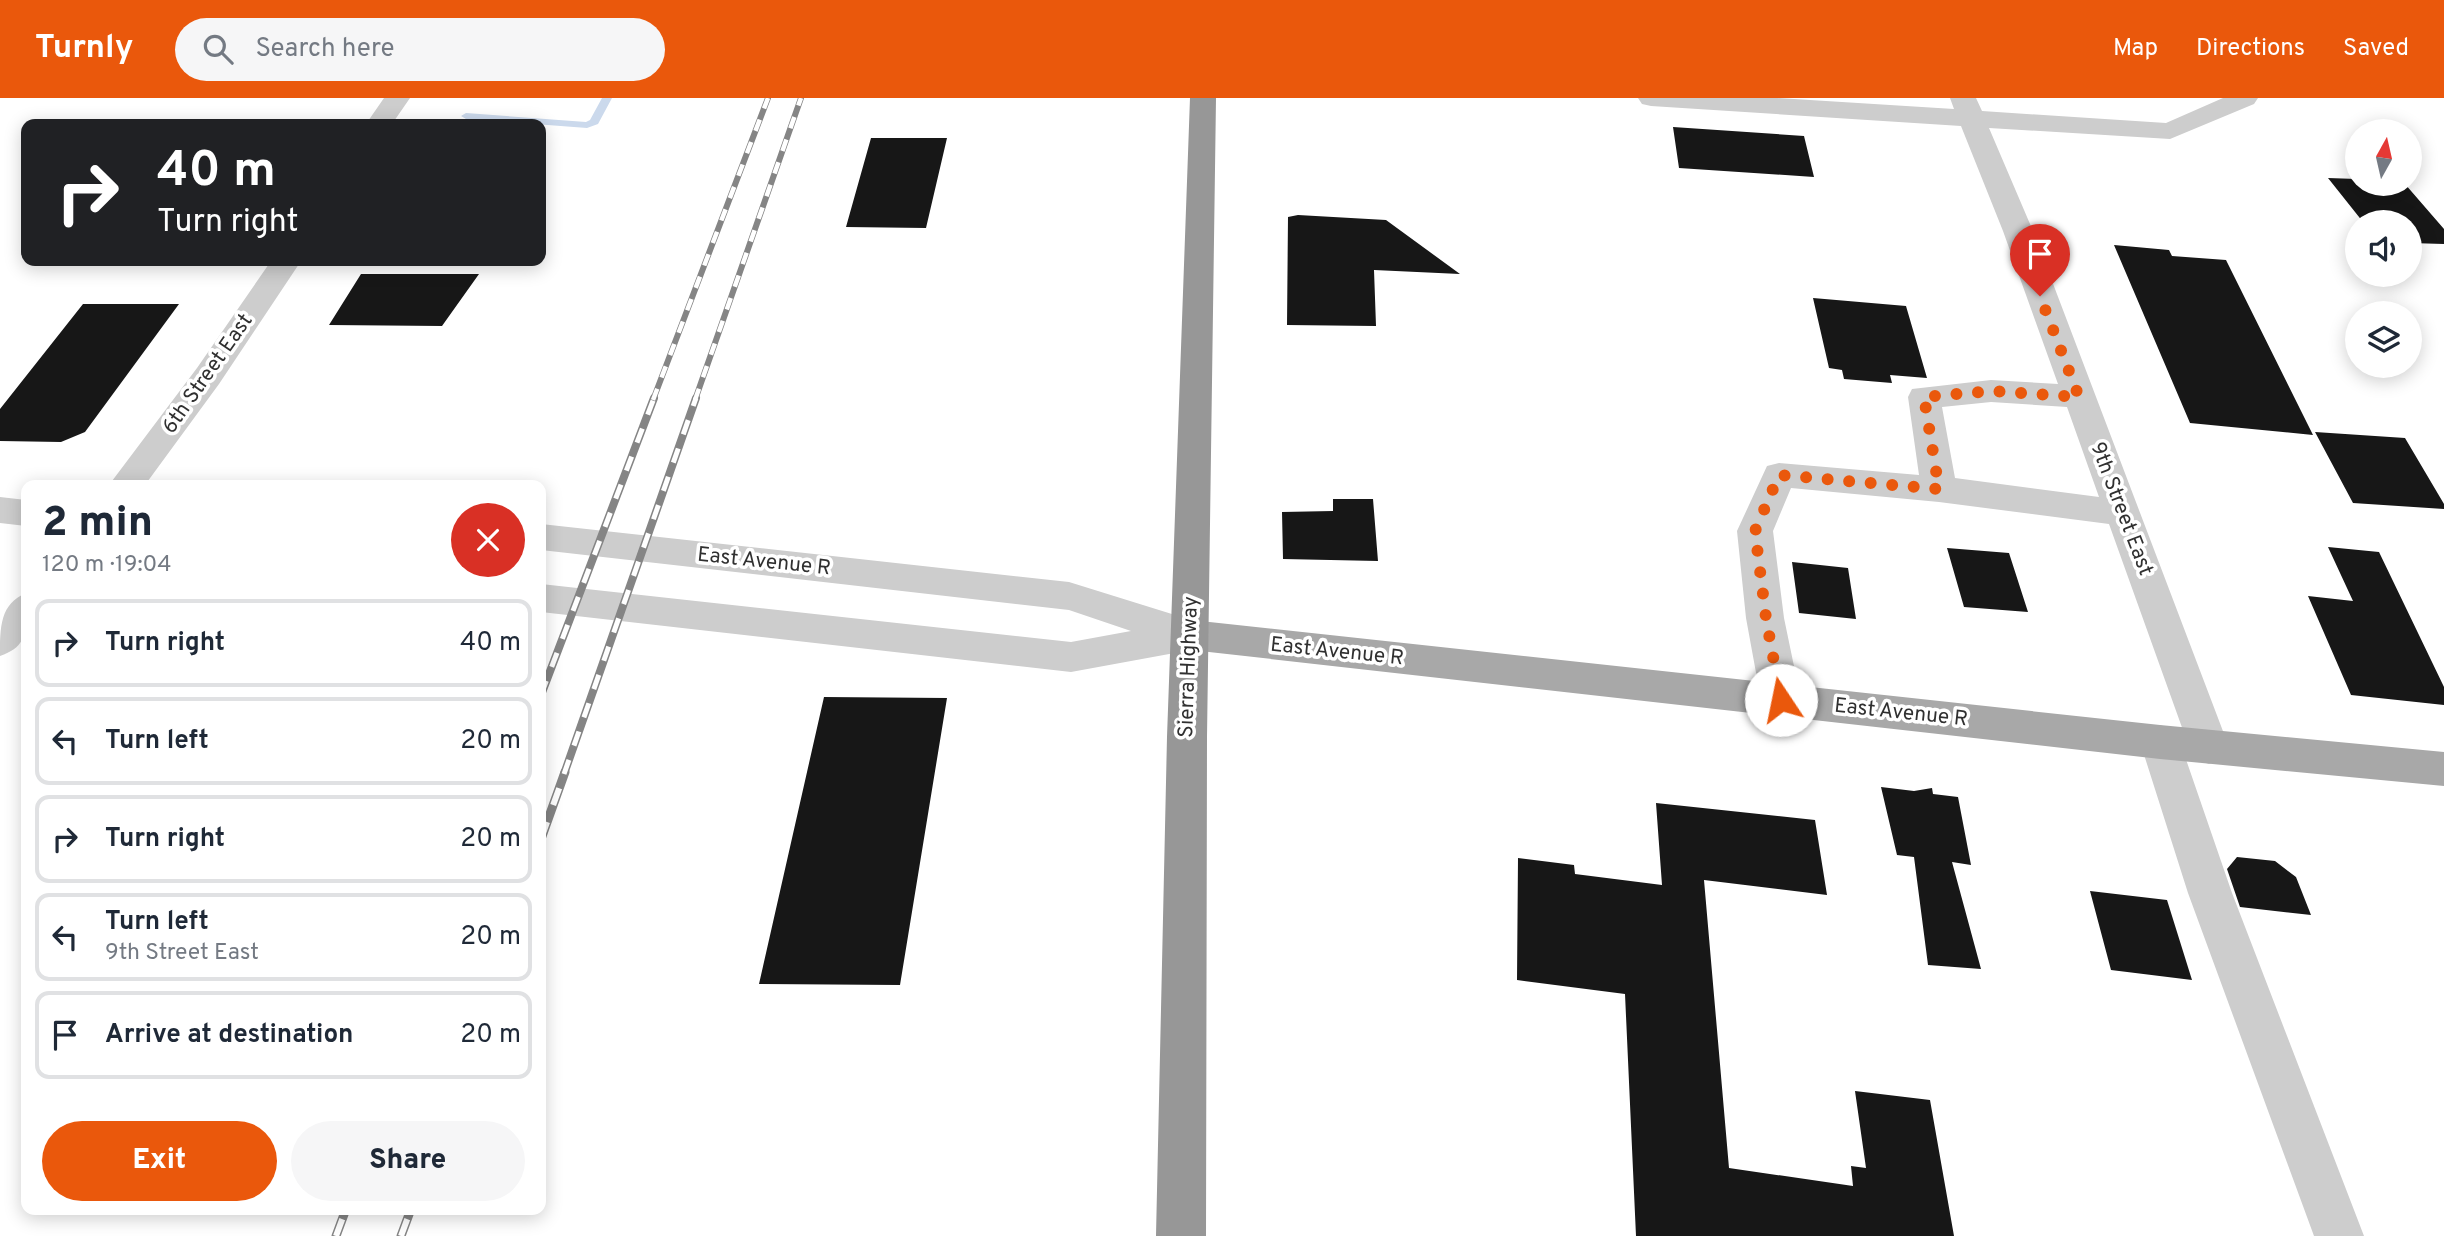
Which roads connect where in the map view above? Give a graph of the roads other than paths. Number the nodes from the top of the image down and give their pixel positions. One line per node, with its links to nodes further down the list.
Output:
1 (397, 98): 6 (street)
2 (1203, 98): 17 (highway, Sierra Highway)
3 (1651, 98): 5 (street)
4 (2245, 98): 5 (street)
5 (1967, 109): 8 (street, 9th Street East)
6 (382, 119)
7 (283, 266): 9 (street, 6th Street East)
8 (2079, 397): 10 (street); 13 (street, 9th Street East)
9 (130, 480)
10 (1939, 489): 13 (street); 19 (street)
11 (0, 510): 12 (street)
12 (21, 512)
13 (2123, 513): 21 (street, 9th Street East)
14 (546, 538): 17 (street, East Avenue R)
15 (546, 599): 17 (street, East Avenue R)
16 (21, 614): 18 (street)
17 (1191, 635): 19 (main road, East Avenue R); 23 (highway, Sierra Highway)
18 (0, 641)
19 (1781, 700): 20 (main road, East Avenue R)
20 (2160, 742): 21 (main road, East Avenue R); 24 (street)
21 (2209, 747): 22 (main road, East Avenue R)
22 (2444, 769)
23 (1181, 1236)
24 (2339, 1236)

